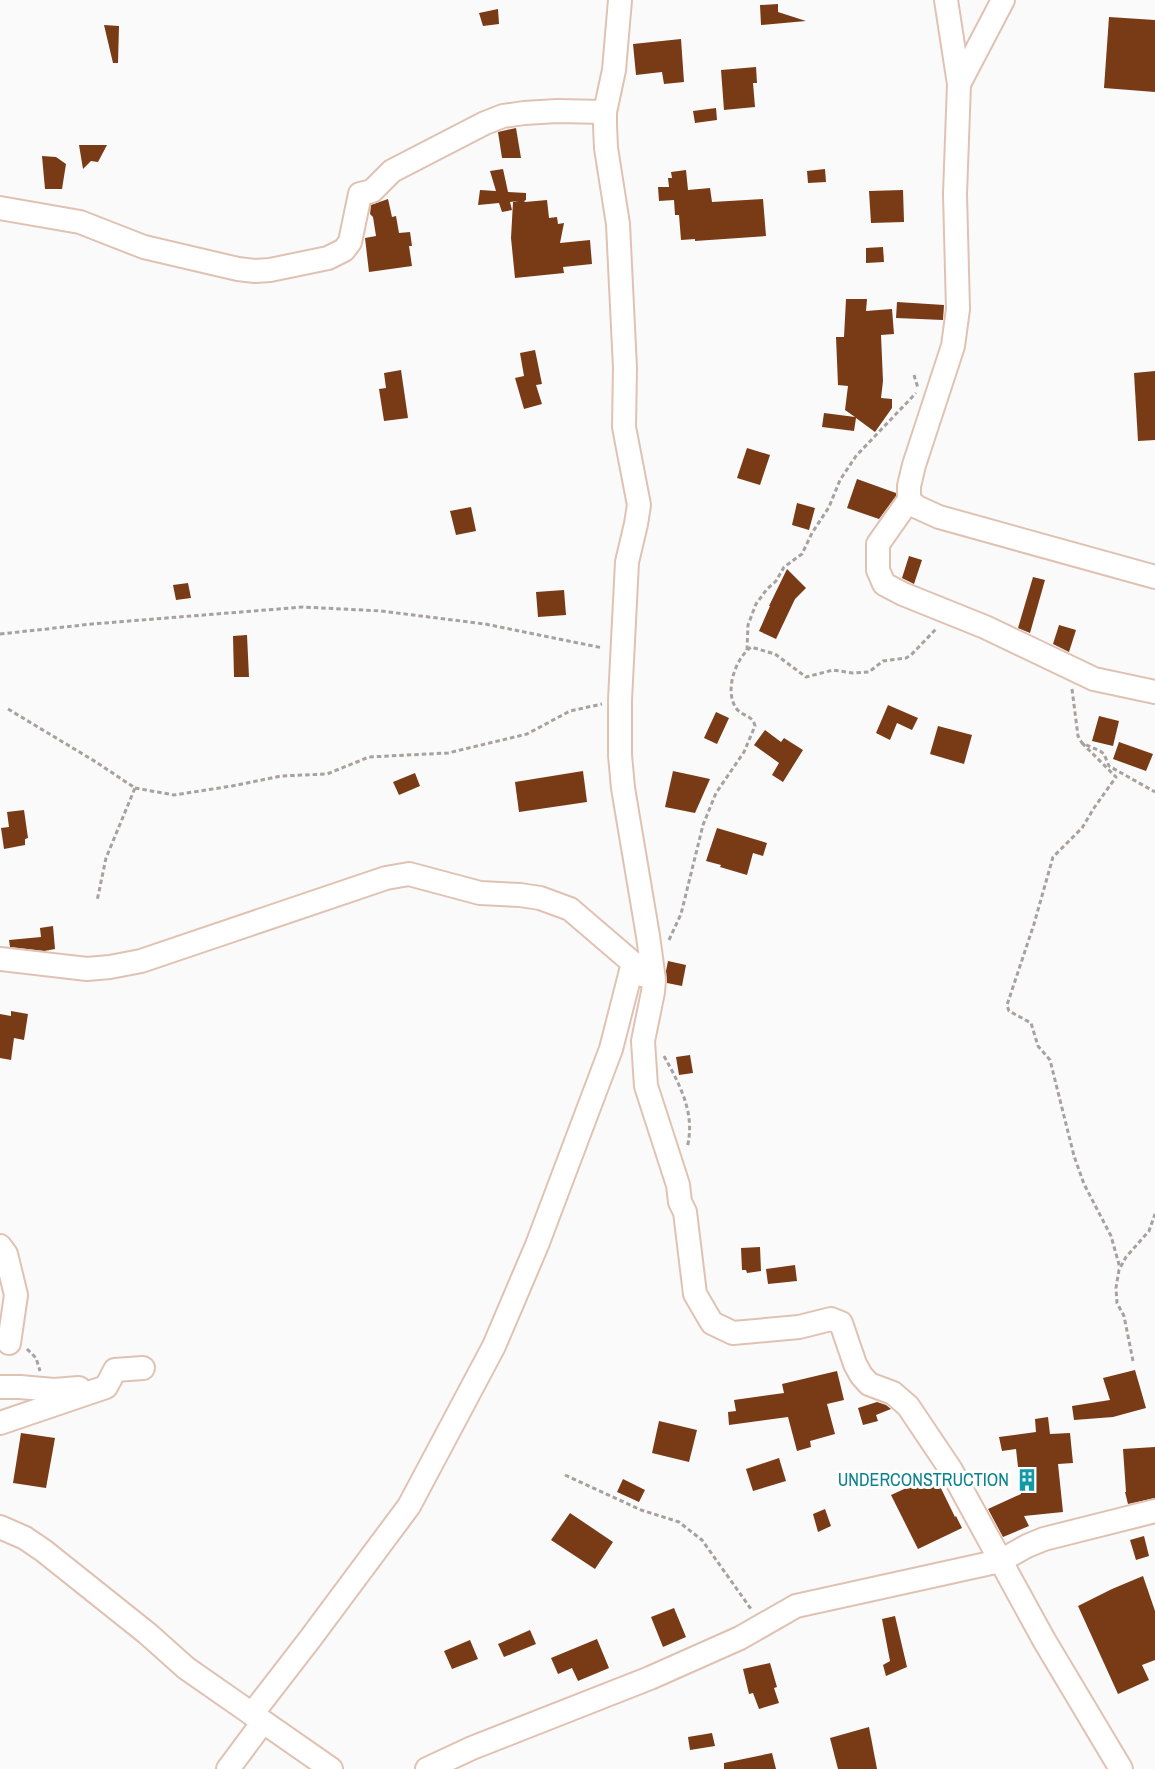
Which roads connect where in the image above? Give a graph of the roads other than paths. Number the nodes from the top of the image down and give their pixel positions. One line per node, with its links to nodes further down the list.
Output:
1 (620, 0): 5 (street)
2 (946, 0): 4 (street)
3 (1003, 0): 4 (street)
4 (959, 84): 7 (street)
5 (605, 112): 6 (street); 12 (street)
6 (0, 208)
7 (909, 500): 8 (street); 9 (street)
8 (1155, 577)
9 (1155, 692)
10 (0, 959): 11 (street)
11 (633, 963): 12 (street); 22 (street)
12 (653, 992): 21 (street)
13 (0, 1246): 14 (street)
14 (9, 1343)
15 (143, 1368): 18 (street)
16 (0, 1387): 17 (street)
17 (82, 1388)
18 (0, 1423)
19 (1155, 1512): 21 (street)
20 (0, 1527): 22 (street)
21 (1000, 1561): 25 (street); 26 (street)
22 (257, 1718): 23 (street); 24 (street)
23 (228, 1769)
24 (332, 1769)
25 (428, 1769)
26 (1121, 1769)

